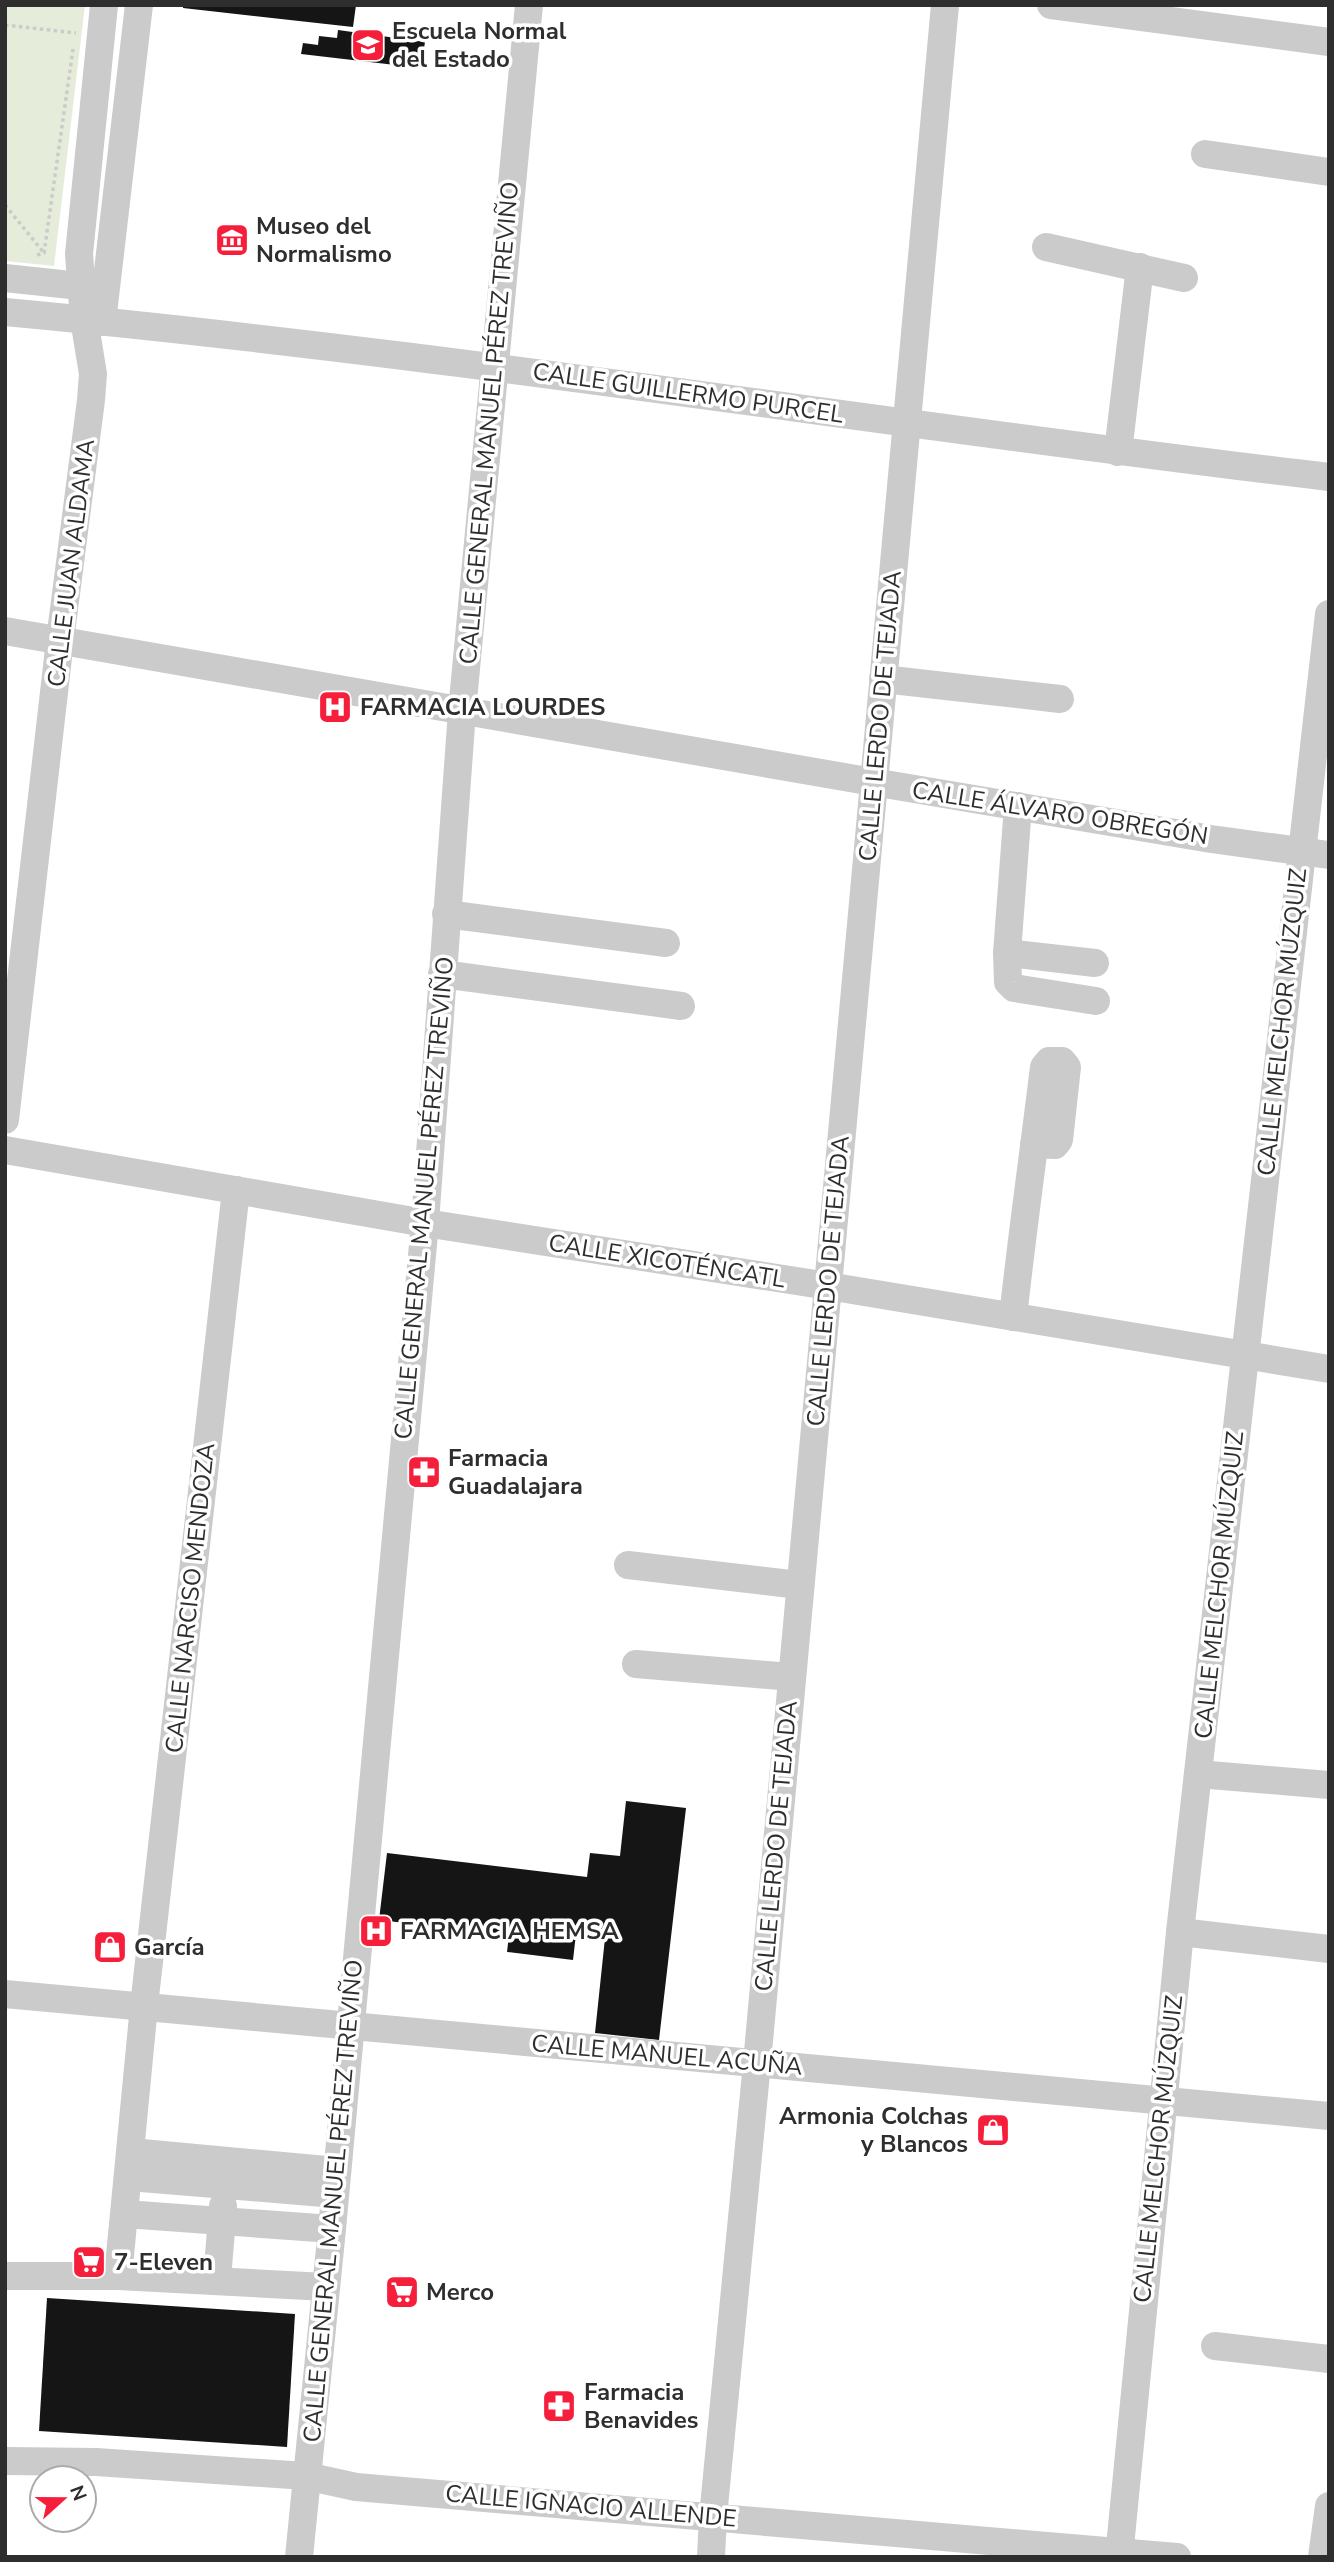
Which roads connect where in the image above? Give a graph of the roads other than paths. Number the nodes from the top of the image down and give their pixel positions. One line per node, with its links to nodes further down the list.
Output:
1 (104, 5): 13 (street, CALLE JUAN ALDAMA)
2 (139, 5): 13 (street, CALLE JUAN ALDAMA)
3 (528, 5): 16 (street, CALLE GENERAL MANUEL PÉREZ TREVIÑO)
4 (945, 5): 17 (street, CALLE LERDO DE TEJADA)
5 (1051, 5): 6 (street)
6 (1329, 42)
7 (1205, 154): 8 (street)
8 (1329, 172)
9 (1046, 247): 10 (street)
10 (1140, 267): 12 (street); 18 (street)
11 (5, 278): 13 (street)
12 (1184, 278)
13 (93, 287): 15 (street, CALLE JUAN ALDAMA)
14 (5, 312): 15 (street, CALLE GUILLERMO PURCEL)
15 (93, 321): 16 (street, CALLE GUILLERMO PURCEL); 22 (street, CALLE JUAN ALDAMA)
16 (493, 368): 17 (street, CALLE GUILLERMO PURCEL); 25 (street, CALLE GENERAL MANUEL PÉREZ TREVIÑO)
17 (906, 422): 18 (street, CALLE GUILLERMO PURCEL); 23 (street, CALLE LERDO DE TEJADA)
18 (1118, 452): 19 (street, CALLE GUILLERMO PURCEL)
19 (1329, 477)
20 (1329, 614): 28 (street, CALLE MELCHOR MÚZQUIZ)
21 (5, 631): 22 (street, CALLE ÁLVARO OBREGÓN)
22 (60, 640): 25 (street, CALLE ÁLVARO OBREGÓN); 37 (street, CALLE JUAN ALDAMA)
23 (883, 679): 24 (street); 26 (street, CALLE LERDO DE TEJADA)
24 (1060, 699)
25 (462, 711): 26 (street, CALLE ÁLVARO OBREGÓN); 30 (street, CALLE GENERAL MANUEL PÉREZ TREVIÑO)
26 (873, 782): 27 (street, CALLE ÁLVARO OBREGÓN); 42 (street, CALLE LERDO DE TEJADA)
27 (1018, 806): 28 (street, CALLE ÁLVARO OBREGÓN); 32 (street)
28 (1300, 852): 29 (street, CALLE ÁLVARO OBREGÓN); 44 (street, CALLE MELCHOR MÚZQUIZ)
29 (1329, 855)
30 (446, 914): 31 (street); 34 (street, CALLE GENERAL MANUEL PÉREZ TREVIÑO)
31 (666, 943)
32 (1007, 953): 33 (street); 35 (street)
33 (1096, 963)
34 (442, 974): 36 (street); 41 (street, CALLE GENERAL MANUEL PÉREZ TREVIÑO)
35 (1096, 1001)
36 (681, 1006)
37 (5, 1120)
38 (1034, 1144): 43 (street)
39 (5, 1150): 40 (street, CALLE XICOTÉNCATL)
40 (236, 1190): 41 (street, CALLE XICOTÉNCATL); 55 (street, CALLE NARCISO MENDOZA)
41 (425, 1223): 42 (street, CALLE XICOTÉNCATL); 56 (street, CALLE GENERAL MANUEL PÉREZ TREVIÑO)
42 (828, 1286): 43 (street, CALLE XICOTÉNCATL); 47 (street, CALLE LERDO DE TEJADA)
43 (1013, 1317): 44 (street, CALLE XICOTÉNCATL)
44 (1245, 1357): 45 (street, CALLE XICOTÉNCATL); 50 (street, CALLE MELCHOR MÚZQUIZ)
45 (1329, 1369)
46 (628, 1565): 47 (street)
47 (799, 1585): 49 (street, CALLE LERDO DE TEJADA)
48 (636, 1664): 49 (street)
49 (791, 1677): 57 (street, CALLE LERDO DE TEJADA)
50 (1198, 1774): 51 (street); 52 (street, CALLE MELCHOR MÚZQUIZ)
51 (1329, 1785)
52 (1180, 1933): 53 (street); 58 (street, CALLE MELCHOR MÚZQUIZ)
53 (1329, 1949)
54 (5, 1994): 55 (street, CALLE MANUEL ACUÑA)
55 (144, 2007): 56 (street, CALLE MANUEL ACUÑA); 60 (street, CALLE NARCISO MENDOZA)
56 (350, 2025): 57 (street, CALLE MANUEL ACUÑA); 61 (street, CALLE GENERAL MANUEL PÉREZ TREVIÑO)
57 (757, 2063): 58 (street, CALLE MANUEL ACUÑA); 75 (street, CALLE LERDO DE TEJADA)
58 (1162, 2102): 59 (street, CALLE MANUEL ACUÑA); 76 (street, CALLE MELCHOR MÚZQUIZ)
59 (1329, 2116)
60 (130, 2164): 61 (street); 62 (street); 63 (street, CALLE NARCISO MENDOZA)
61 (336, 2182): 62 (street); 65 (street, CALLE GENERAL MANUEL PÉREZ TREVIÑO)
62 (224, 2186): 64 (street)
63 (125, 2214): 64 (street); 67 (street, CALLE NARCISO MENDOZA)
64 (221, 2223): 65 (street); 68 (street)
65 (332, 2229): 69 (street, CALLE GENERAL MANUEL PÉREZ TREVIÑO)
66 (5, 2276): 67 (street)
67 (118, 2276): 68 (street)
68 (217, 2279): 69 (street)
69 (326, 2287): 73 (street, CALLE GENERAL MANUEL PÉREZ TREVIÑO)
70 (1215, 2346): 71 (street)
71 (1329, 2359)
72 (5, 2461): 73 (street, CALLE IGNACIO ALLENDE)
73 (306, 2476): 75 (street, CALLE IGNACIO ALLENDE); 77 (street, CALLE GENERAL MANUEL PÉREZ TREVIÑO)
74 (1329, 2507): 80 (street)
75 (713, 2516): 76 (street, CALLE IGNACIO ALLENDE); 78 (street, CALLE LERDO DE TEJADA)
76 (1119, 2554): 79 (street, CALLE IGNACIO ALLENDE)
77 (299, 2557)
78 (711, 2557)
79 (1177, 2557)
80 (1322, 2557)

